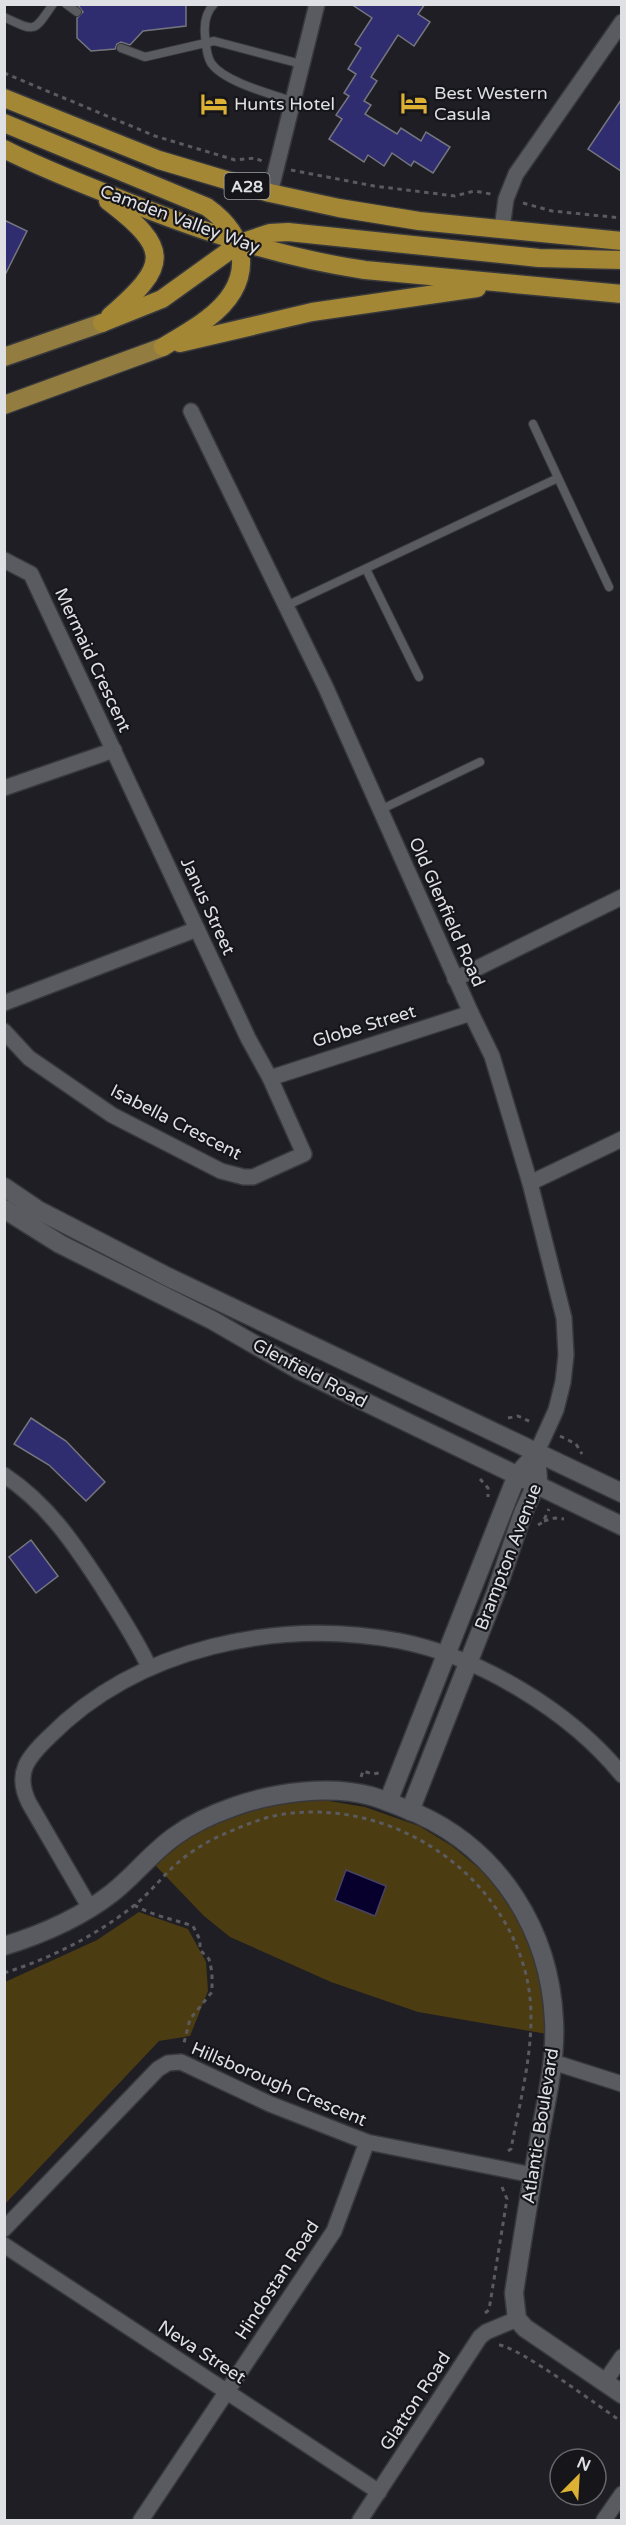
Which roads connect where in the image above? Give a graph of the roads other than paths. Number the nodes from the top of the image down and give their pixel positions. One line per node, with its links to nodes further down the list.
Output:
1 (53, 4): 6 (lane)
2 (66, 4): 5 (lane)
3 (214, 4): 8 (lane)
4 (317, 4): 10 (street)
5 (77, 12)
6 (4, 17)
7 (621, 22): 17 (street)
8 (206, 43): 9 (lane); 10 (lane); 12 (lane)
9 (121, 48)
10 (301, 64): 12 (street)
11 (4, 98): 16 (highway, A28)
12 (292, 101): 16 (street)
13 (4, 123): 19 (highway)
14 (4, 149): 15 (highway, Camden Valley Way)
15 (90, 187): 19 (highway, Camden Valley Way); 23 (highway)
16 (270, 193): 17 (highway, A28)
17 (502, 228): 18 (highway, A28)
18 (621, 241)
19 (240, 243): 20 (highway); 21 (highway, Camden Valley Way); 23 (highway); 24 (highway)
20 (621, 260)
21 (505, 285): 22 (highway); 24 (highway)
22 (621, 294)
23 (102, 323): 25 (main road)
24 (163, 347): 26 (main road)
25 (4, 357)
26 (4, 405)
27 (191, 411): 33 (street, Old Glenfield Road)
28 (533, 424): 29 (lane)
29 (558, 478): 31 (lane); 32 (lane)
30 (4, 560): 35 (street, Mermaid Crescent)
31 (366, 568): 33 (lane); 34 (lane)
32 (609, 587)
33 (286, 606): 38 (street, Old Glenfield Road)
34 (419, 677)
35 (114, 750): 37 (street, Mermaid Crescent); 40 (street, Janus Street)
36 (480, 762): 38 (lane)
37 (4, 788)
38 (380, 810): 41 (street, Old Glenfield Road)
39 (621, 897): 41 (street)
40 (197, 929): 42 (street); 45 (street, Janus Street)
41 (455, 979): 43 (street, Old Glenfield Road)
42 (4, 1003)
43 (471, 1013): 45 (street, Globe Street); 47 (street, Old Glenfield Road)
44 (4, 1030): 45 (street, Isabella Crescent)
45 (270, 1078)
46 (621, 1139): 47 (street)
47 (530, 1184): 50 (street, Old Glenfield Road)
48 (4, 1188): 50 (street, Glenfield Road)
49 (4, 1209): 52 (street, Glenfield Road)
50 (536, 1454): 52 (street, Brampton Avenue); 53 (street, Brampton Avenue); 54 (street, Glenfield Road)
51 (4, 1475): 58 (street)
52 (517, 1475): 53 (street, Glenfield Road); 56 (street, Brampton Avenue)
53 (536, 1485): 55 (street, Glenfield Road); 57 (street, Brampton Avenue)
54 (621, 1493)
55 (621, 1526)
56 (446, 1654): 57 (street); 58 (street); 60 (street, Brampton Avenue)
57 (467, 1663): 59 (street); 61 (street, Brampton Avenue)
58 (148, 1667): 62 (street)
59 (621, 1775)
60 (388, 1802): 61 (street, Atlantic Boulevard); 62 (street, Atlantic Boulevard)
61 (410, 1811): 64 (street, Atlantic Boulevard)
62 (90, 1908): 63 (street, Atlantic Boulevard)
63 (4, 1946)
64 (553, 2062): 65 (street); 67 (street, Atlantic Boulevard)
65 (621, 2084)
66 (367, 2142): 67 (street, Hillsborough Crescent); 68 (street, Hillsborough Crescent); 73 (street, Hindostan Road)
67 (533, 2175): 70 (street, Atlantic Boulevard)
68 (4, 2229)
69 (4, 2245): 73 (street, Neva Street)
70 (517, 2319): 72 (street); 75 (street, Glatton Road)
71 (621, 2357): 72 (street)
72 (604, 2383): 74 (street)
73 (227, 2392): 75 (street, Neva Street); 77 (street, Hindostan Road)
74 (621, 2394)
75 (379, 2492): 78 (street, Glatton Road)
76 (621, 2494): 79 (street)
77 (141, 2520)
78 (360, 2520)
79 (604, 2520)

